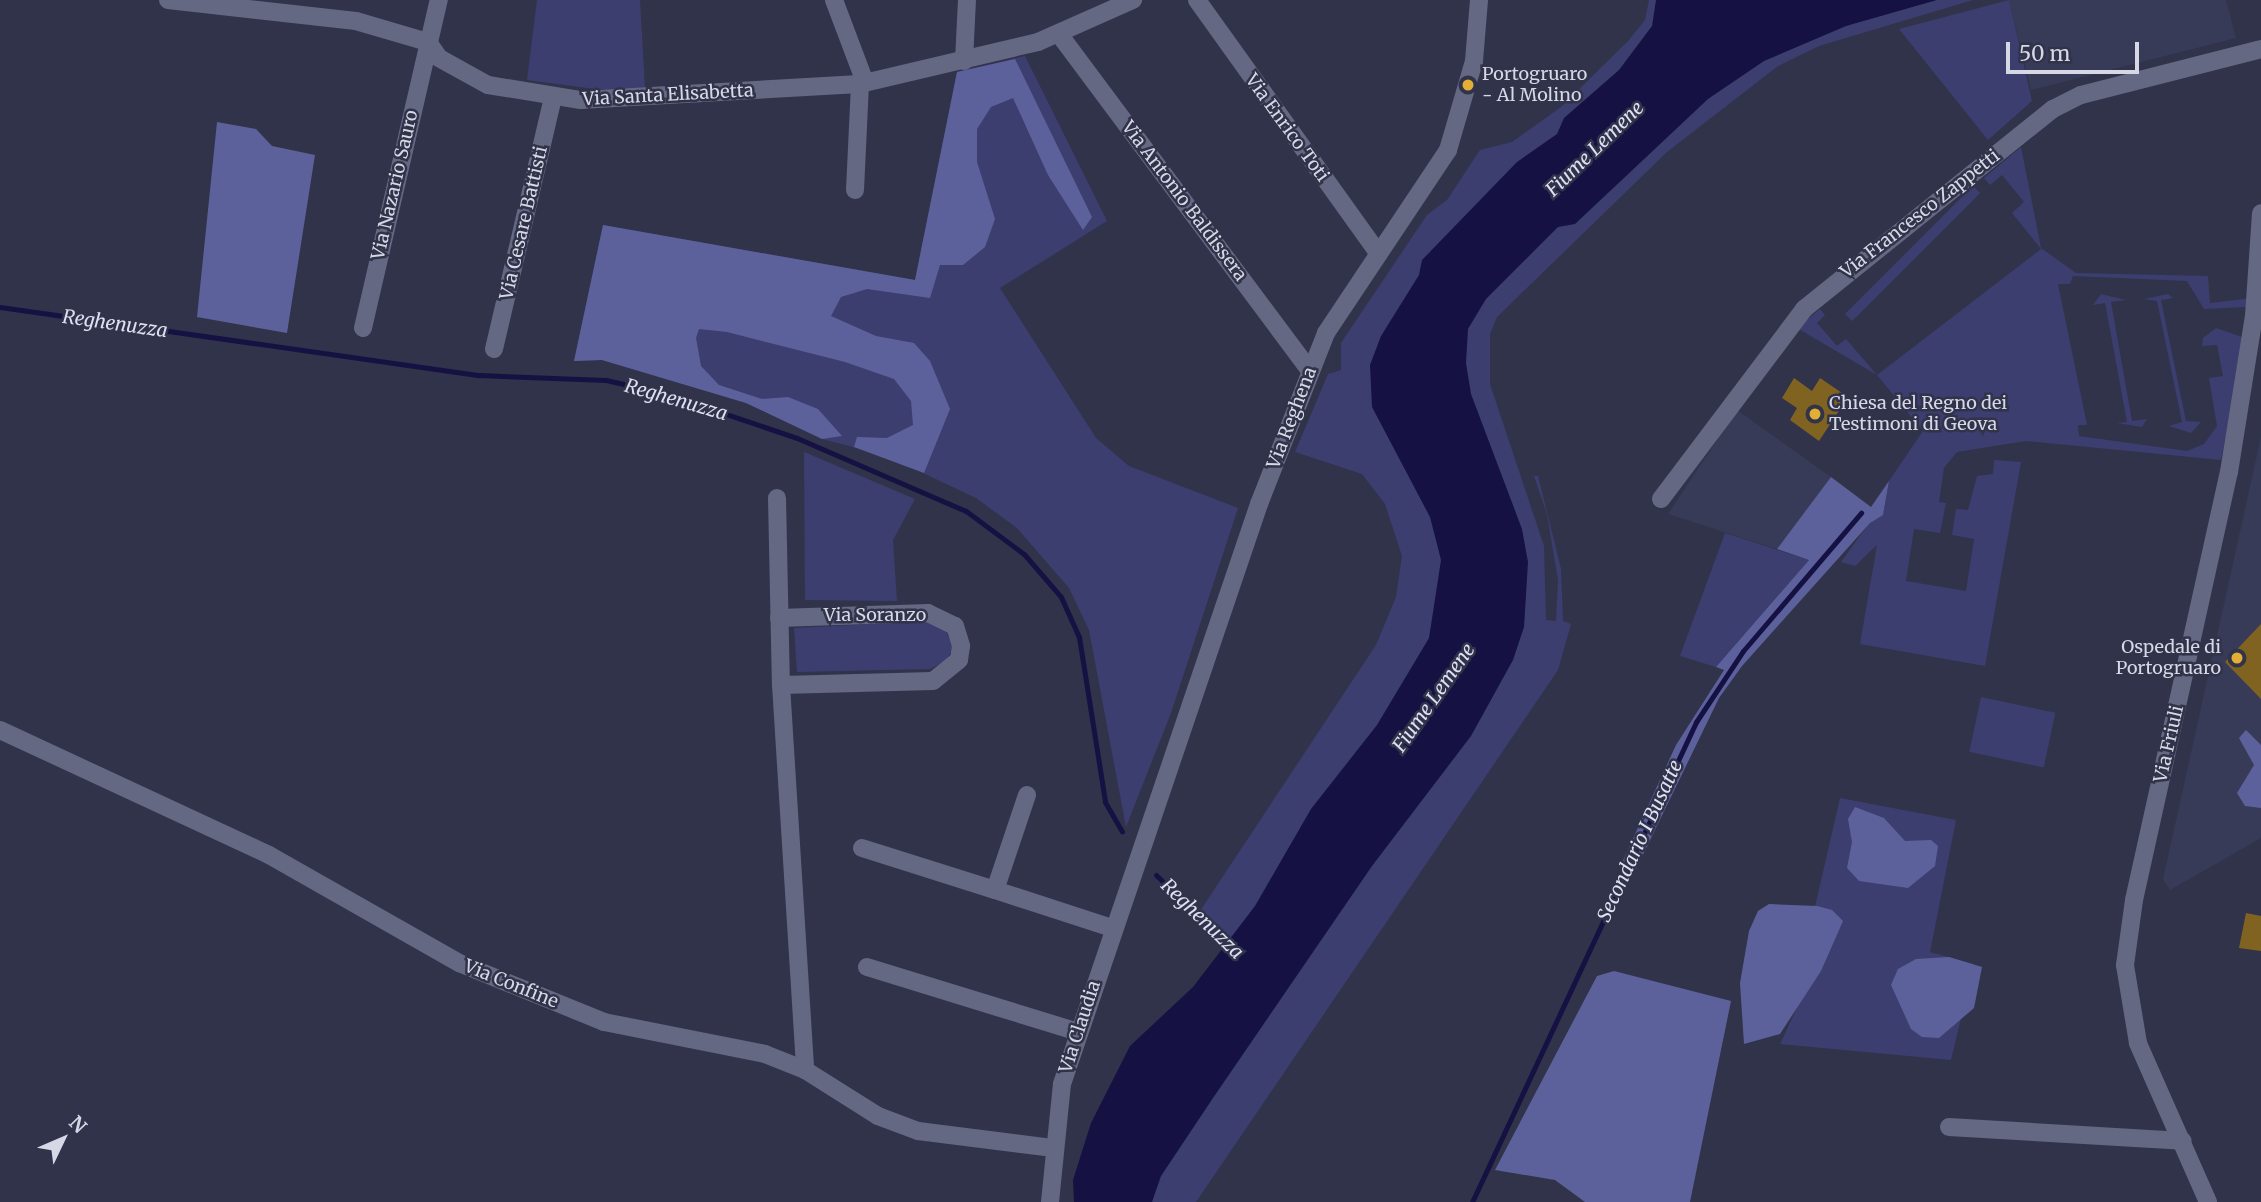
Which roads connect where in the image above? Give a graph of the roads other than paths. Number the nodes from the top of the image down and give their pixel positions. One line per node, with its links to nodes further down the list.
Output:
1 (168, 0): 9 (street, Via Santa Elisabetta)
2 (439, 0): 9 (street, Via Nazario Sauro)
3 (834, 0): 12 (street)
4 (967, 0): 11 (street)
5 (1133, 0): 8 (street, Via Santa Elisabetta)
6 (1197, 0): 16 (street, Via Enrico Toti)
7 (1479, 0): 16 (street, Via Reghena)
8 (1059, 34): 11 (street, Via Santa Elisabetta); 19 (street, Via Antonio Baldissera)
9 (428, 42): 13 (street, Via Santa Elisabetta); 17 (street, Via Nazario Sauro)
10 (2261, 49): 21 (street, Via Francesco Zappetti)
11 (964, 61): 12 (street, Via Santa Elisabetta)
12 (862, 83): 13 (street, Via Santa Elisabetta); 14 (street)
13 (553, 98): 18 (street, Via Cesare Battisti)
14 (855, 190)
15 (2261, 213): 34 (street, Via Friuli)
16 (1379, 254): 19 (street, Via Reghena)
17 (363, 328)
18 (494, 349)
19 (1310, 369): 27 (street, Via Reghena)
20 (777, 498): 22 (street)
21 (1661, 499)
22 (779, 618): 23 (street); 23 (street, Via Soranzo)
23 (781, 685): 32 (street)
24 (0, 730): 32 (street, Via Confine)
25 (1027, 795): 28 (street)
26 (862, 848): 28 (street)
27 (1135, 858): 29 (street, Via Claudia)
28 (995, 890): 29 (street)
29 (1112, 928): 31 (street, Via Claudia)
30 (867, 967): 31 (street)
31 (1078, 1032): 35 (street, Via Claudia)
32 (805, 1070): 35 (street, Via Confine)
33 (1949, 1127): 34 (street)
34 (2183, 1141): 37 (street, Via Friuli)
35 (1052, 1148): 36 (street, Via Claudia)
36 (1050, 1202)
37 (2208, 1202)

